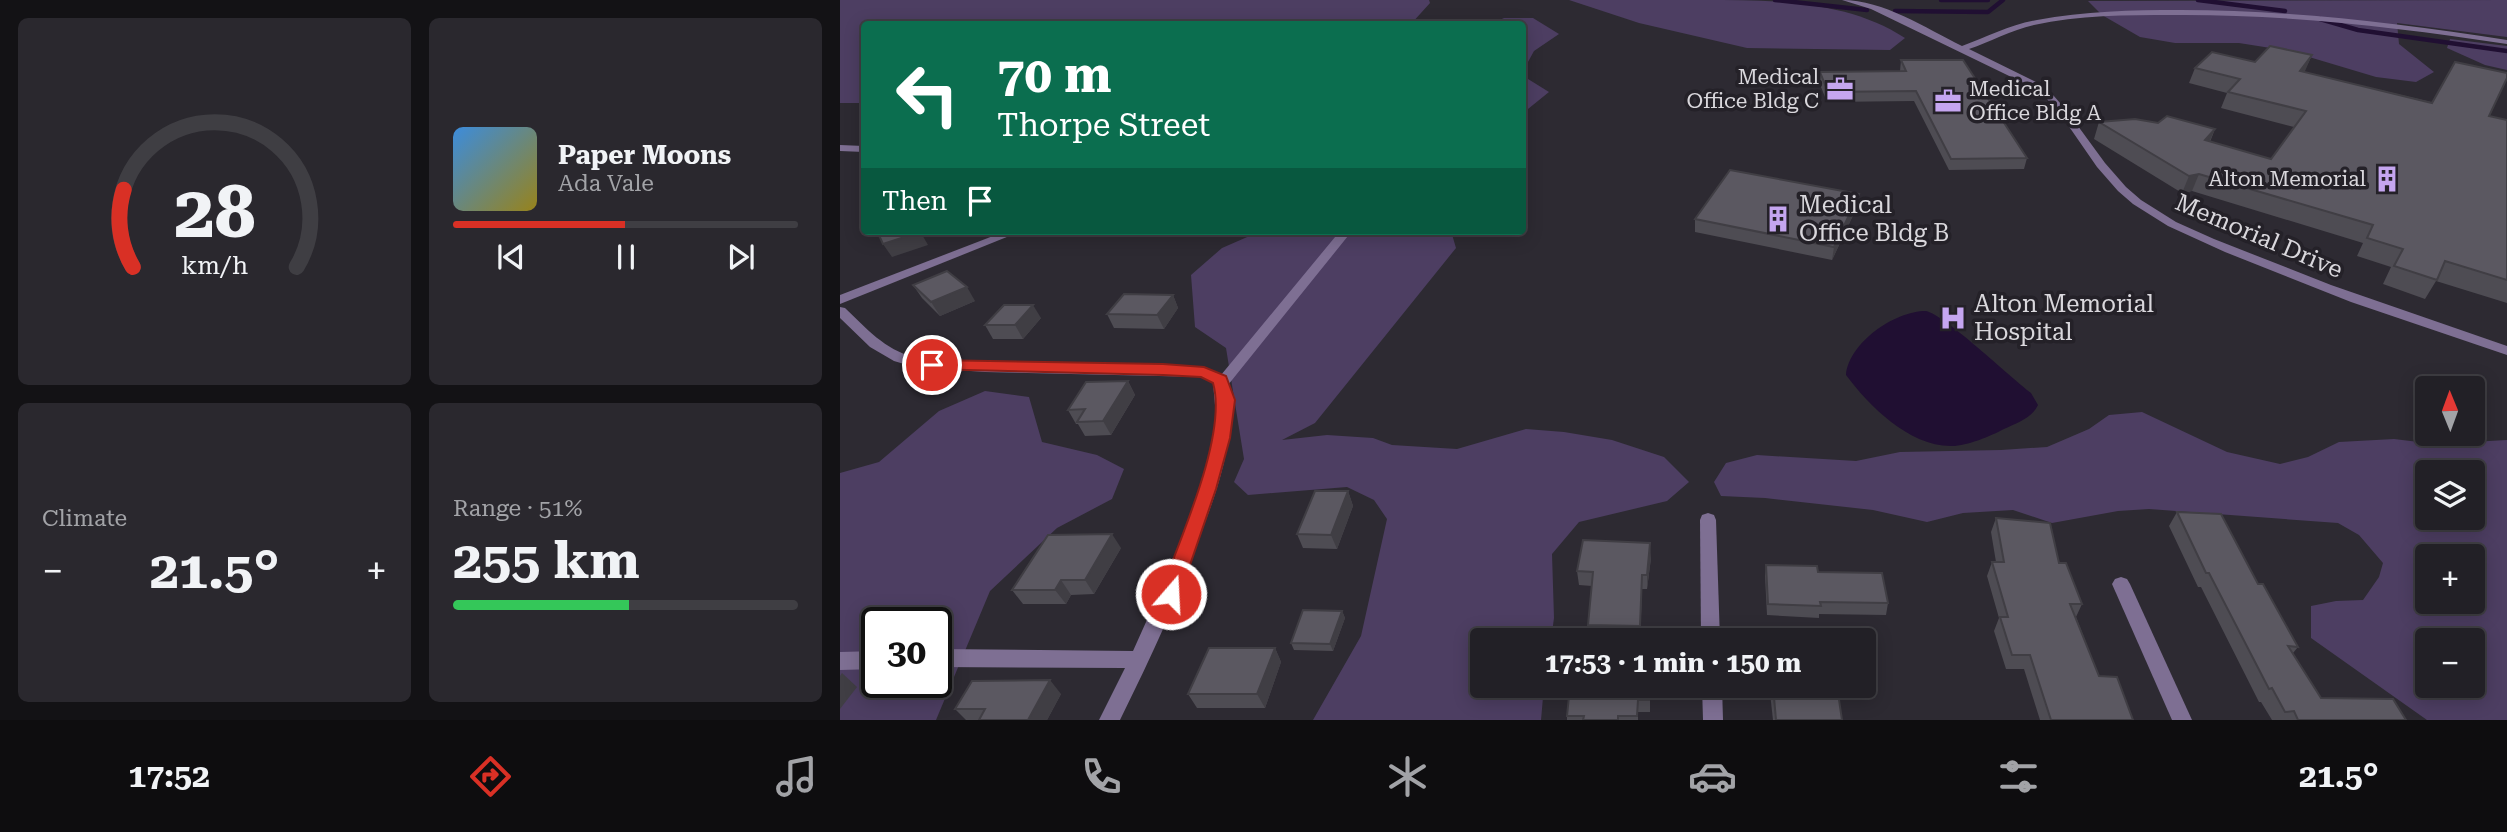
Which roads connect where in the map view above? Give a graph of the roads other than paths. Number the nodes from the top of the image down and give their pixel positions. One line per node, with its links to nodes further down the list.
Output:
1 (1846, 0): 3 (street, Memorial Drive)
2 (2507, 42): 3 (street)
3 (1962, 49): 12 (street, Memorial Drive)
4 (840, 148): 5 (street)
5 (861, 149)
6 (977, 235): 9 (street)
7 (1006, 235): 9 (street)
8 (1343, 235): 13 (street)
9 (982, 244): 10 (street)
10 (840, 300)
11 (840, 311): 13 (street)
12 (2507, 351)
13 (1222, 383): 19 (street)
14 (1708, 520): 16 (street)
15 (2121, 583): 24 (street)
16 (1711, 628)
17 (952, 658): 19 (street)
18 (861, 660): 20 (street)
19 (1141, 660): 22 (street)
20 (840, 661)
21 (1712, 698): 23 (street)
22 (1109, 720)
23 (1713, 720)
24 (2182, 720)

